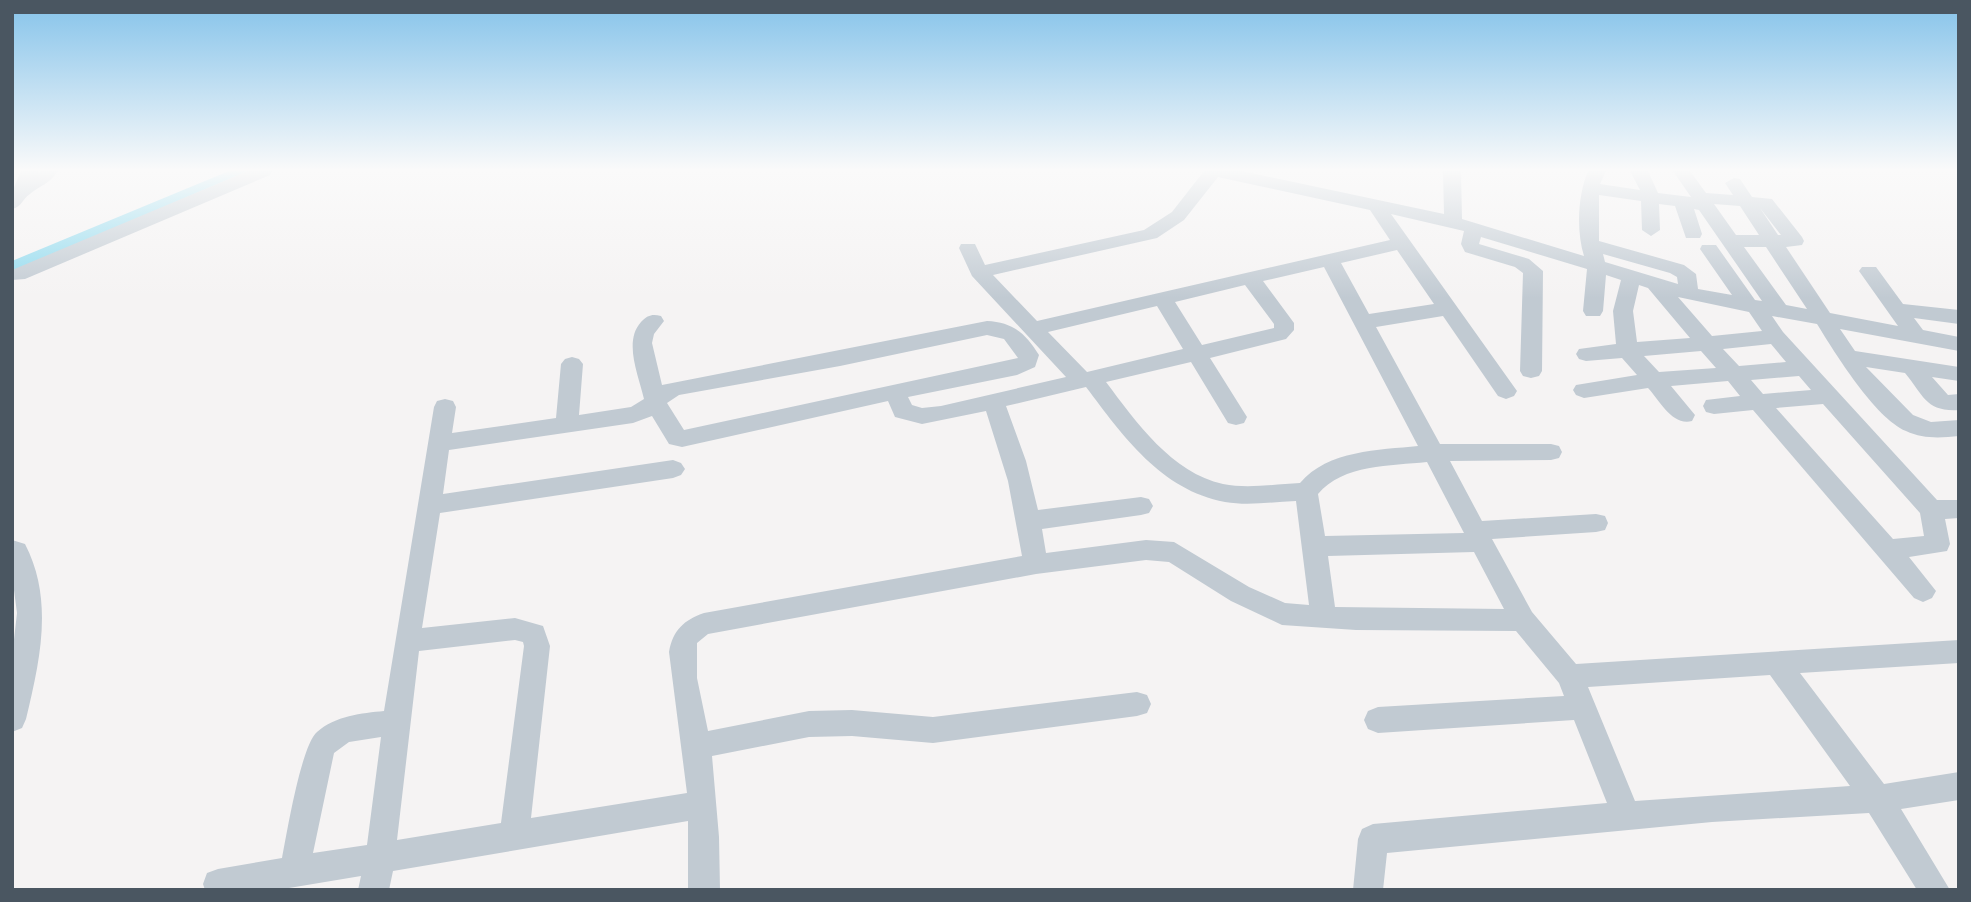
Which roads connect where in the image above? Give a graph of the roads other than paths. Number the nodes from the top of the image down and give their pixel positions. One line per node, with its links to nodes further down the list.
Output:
1 (165, 213): 25 (street)
2 (1180, 213): 24 (street)
3 (1382, 213): 17 (street)
4 (1413, 213): 11 (street)
5 (1453, 213): 11 (street)
6 (1592, 213): 18 (street)
7 (1650, 213): 13 (street)
8 (1695, 213): 14 (street)
9 (1707, 213): 16 (street)
10 (1754, 213): 15 (street)
11 (1453, 222): 12 (street)
12 (1474, 228): 22 (street); 52 (street)
13 (1651, 230)
14 (1693, 234)
15 (1771, 239): 16 (street); 37 (street)
16 (1730, 241): 33 (street)
17 (1402, 243): 21 (street); 32 (street)
18 (1590, 244): 22 (street); 29 (street)
19 (968, 248): 24 (street)
20 (1709, 249): 31 (street)
21 (1330, 260): 27 (street); 39 (street)
22 (1597, 266): 26 (street); 35 (street)
23 (1869, 271): 34 (street)
24 (979, 272): 40 (street)
25 (19, 275)
26 (1631, 277): 28 (street); 45 (street)
27 (1250, 278): 30 (street); 46 (street)
28 (1655, 284): 29 (street); 43 (street)
29 (1689, 294): 31 (street)
30 (1163, 298): 40 (street); 46 (street)
31 (1752, 306): 33 (street); 41 (street)
32 (1449, 308): 39 (street); 58 (street)
33 (1779, 310): 37 (street)
34 (1898, 310): 36 (street); 42 (street)
35 (1593, 311)
36 (1959, 317)
37 (1824, 319): 42 (street); 48 (street)
38 (653, 321): 64 (street)
39 (1363, 321): 73 (street)
40 (1035, 328): 55 (street)
41 (1776, 337): 43 (street); 51 (street)
42 (1917, 337): 44 (street)
43 (1707, 344): 45 (street); 54 (street)
44 (1959, 344)
45 (1627, 350): 47 (street); 56 (street)
46 (1197, 353): 55 (street); 68 (street)
47 (1586, 354)
48 (1849, 357): 50 (street); 70 (street)
49 (572, 364): 69 (street)
50 (1911, 366): 53 (street); 63 (street)
51 (1804, 368): 54 (street); 60 (street)
52 (1531, 372)
53 (1959, 374)
54 (1734, 375): 56 (street); 62 (street)
55 (1086, 379): 61 (street); 75 (street)
56 (1653, 380): 57 (street); 67 (street)
57 (1584, 390)
58 (1506, 391)
59 (895, 392): 61 (street); 64 (street); 64 (street)
60 (1827, 396): 62 (street); 79 (street)
61 (993, 401): 80 (street)
62 (1758, 402): 65 (street); 85 (street)
63 (1959, 402)
64 (656, 403): 69 (street)
65 (1714, 406)
66 (445, 407): 71 (street)
67 (1684, 415)
68 (1236, 417)
69 (567, 424): 71 (street)
70 (1959, 428)
71 (439, 443): 76 (street)
72 (1550, 452): 73 (street)
73 (1433, 453): 75 (street); 82 (street)
74 (673, 470): 76 (street)
75 (1306, 492): 83 (street)
76 (429, 505): 90 (street)
77 (1141, 506): 80 (street)
78 (1959, 509): 79 (street)
79 (1931, 510): 85 (street)
80 (1029, 521): 86 (street)
81 (1596, 523): 82 (street)
82 (1478, 537): 83 (street); 89 (street)
83 (1314, 546): 88 (street)
84 (12, 550): 96 (street)
85 (1887, 550): 87 (street)
86 (1036, 564): 88 (street); 99 (street)
87 (1923, 591)
88 (1323, 617): 89 (street)
89 (1523, 620): 93 (street)
90 (407, 641): 98 (street); 104 (street)
91 (1959, 651): 92 (street)
92 (1777, 663): 93 (street); 101 (street)
93 (1570, 677): 95 (street)
94 (1137, 704): 99 (street)
95 (1582, 707): 97 (street); 103 (street)
96 (12, 719)
97 (1378, 720)
98 (396, 722): 105 (street); 106 (street)
99 (697, 746): 102 (street)
100 (1959, 786): 101 (street)
101 (1877, 799): 103 (street); 111 (street)
102 (702, 805): 104 (street); 110 (street)
103 (1626, 815): 108 (street)
104 (514, 835): 105 (street)
105 (380, 858): 106 (street); 109 (street)
106 (294, 872): 107 (street)
107 (218, 884)
108 (1362, 889)
109 (373, 890)
110 (704, 890)
111 (1935, 890)

